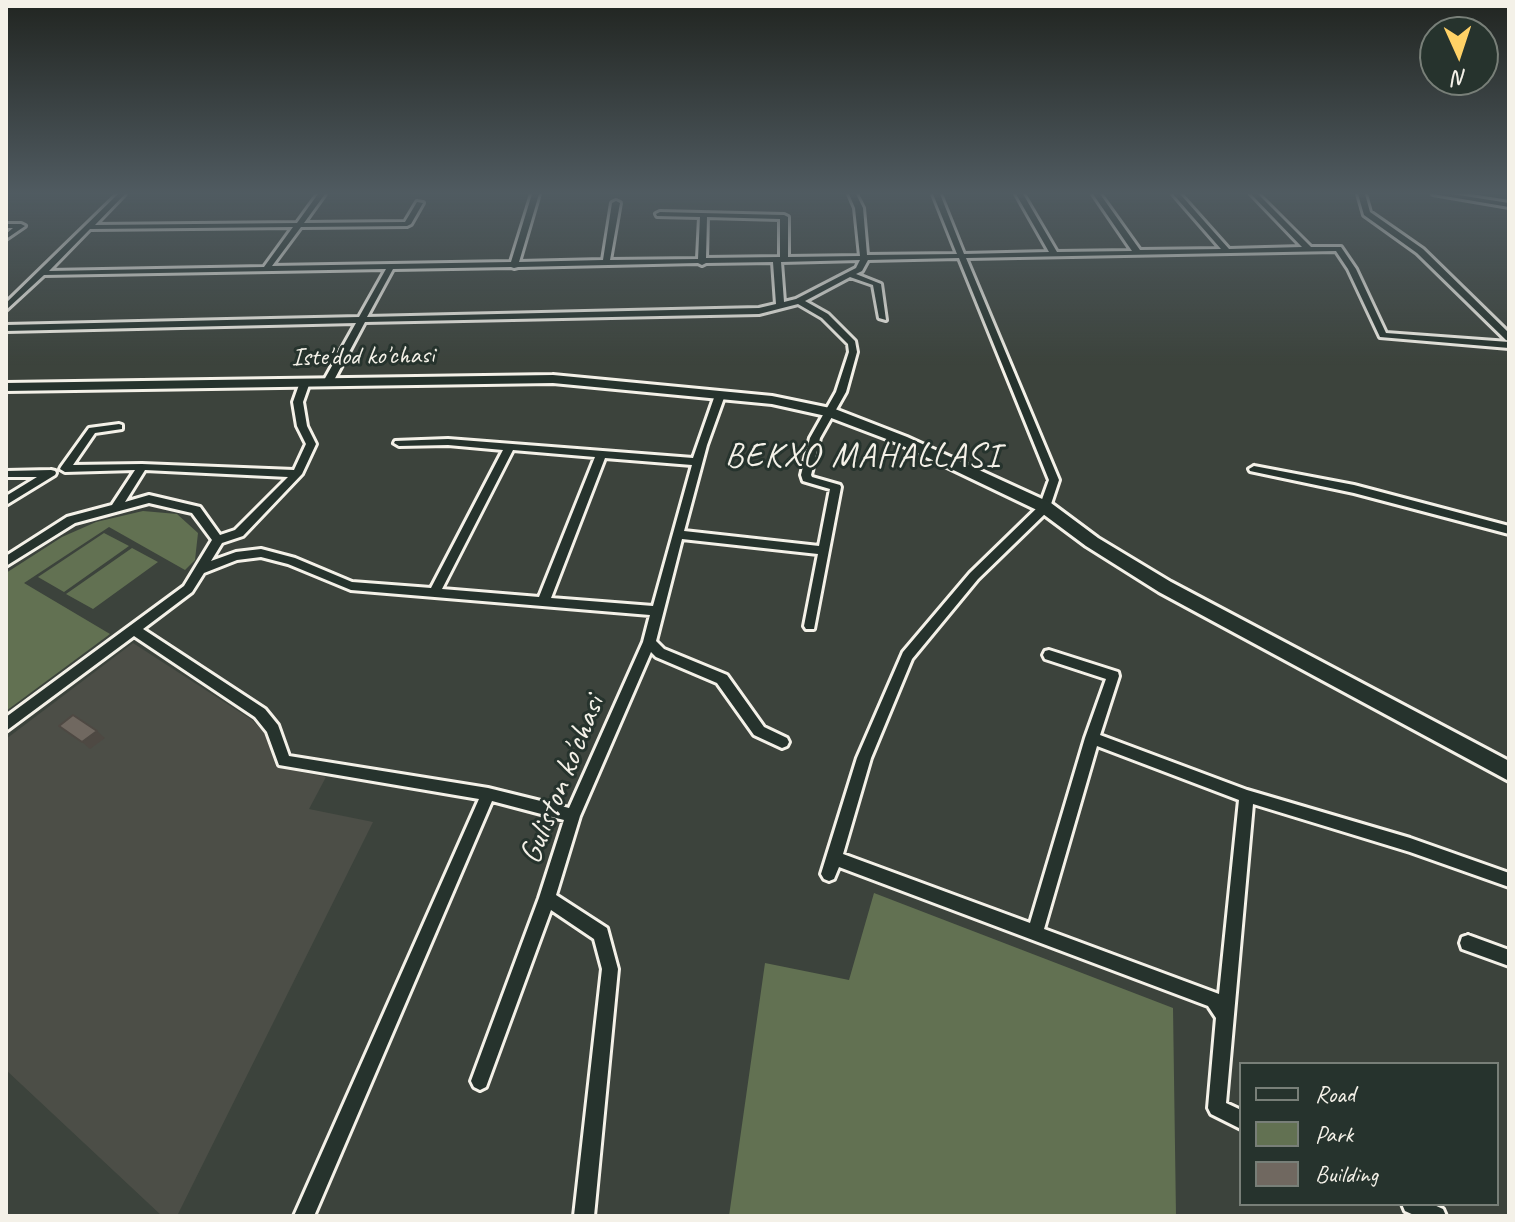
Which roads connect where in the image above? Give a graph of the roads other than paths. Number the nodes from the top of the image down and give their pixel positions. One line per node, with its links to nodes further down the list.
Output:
1 (65, 251): 23 (street)
2 (279, 251): 22 (street)
3 (519, 251): 20 (street)
4 (608, 251): 19 (street)
5 (702, 251): 18 (street)
6 (782, 251): 17 (street)
7 (863, 251): 16 (street)
8 (961, 251): 15 (street)
9 (1053, 251): 14 (street)
10 (1226, 251): 13 (street)
11 (1339, 251): 32 (street)
12 (1420, 251): 31 (street)
13 (1138, 253): 14 (street)
14 (1055, 255): 15 (street)
15 (964, 258): 16 (street); 50 (street)
16 (864, 260): 17 (street); 24 (street)
17 (781, 261): 18 (street); 26 (street)
18 (702, 263): 19 (street)
19 (606, 264): 20 (street)
20 (514, 266): 21 (street)
21 (390, 268): 22 (street); 29 (street)
22 (265, 270): 23 (street)
23 (42, 273): 27 (street)
24 (850, 274): 25 (street); 28 (street)
25 (799, 301): 26 (street); 37 (street)
26 (780, 305): 29 (street)
27 (6, 308)
28 (883, 318)
29 (365, 320): 30 (street); 34 (street)
30 (6, 328)
31 (1509, 338)
32 (1509, 345)
33 (305, 382): 34 (street, Iste'dod ko'chasi); 35 (street, Iste'dod ko'chasi); 48 (street)
34 (328, 382): 36 (street, Iste'dod ko'chasi)
35 (6, 387)
36 (720, 395): 37 (street, Iste'dod ko'chasi); 42 (street, Guliston ko'chasi)
37 (830, 412): 50 (street, Iste'dod ko'chasi); 55 (street)
38 (119, 427): 44 (street)
39 (399, 443): 40 (street)
40 (510, 446): 41 (street); 58 (street)
41 (601, 454): 42 (street); 59 (street)
42 (697, 462): 53 (street, Guliston ko'chasi)
43 (142, 467): 44 (street); 48 (street); 51 (street)
44 (69, 468): 46 (street)
45 (1254, 469): 52 (street)
46 (51, 473): 47 (street); 49 (street)
47 (6, 474)
48 (297, 474): 54 (street)
49 (6, 501)
50 (1045, 507): 68 (street, Iste'dod ko'chasi); 72 (street)
51 (116, 508): 54 (street); 56 (street)
52 (1509, 530)
53 (677, 534): 55 (street); 60 (street, Guliston ko'chasi)
54 (218, 540): 57 (street)
55 (822, 550): 61 (street)
56 (6, 562)
57 (200, 570): 58 (street); 62 (street)
58 (434, 594): 59 (street)
59 (543, 603): 60 (street)
60 (655, 611): 63 (street, Guliston ko'chasi)
61 (810, 626)
62 (134, 630): 65 (street); 69 (street)
63 (649, 642): 67 (street); 71 (street, Guliston ko'chasi)
64 (1049, 655): 66 (street)
65 (6, 725)
66 (1092, 738): 70 (street); 76 (street)
67 (782, 742)
68 (1509, 772)
69 (488, 794): 71 (street); 83 (street)
70 (1247, 796): 74 (street); 79 (street)
71 (573, 816): 75 (street, Guliston ko'chasi)
72 (835, 858): 73 (street); 76 (street)
73 (829, 874)
74 (1509, 880)
75 (547, 898): 80 (street); 84 (street, Guliston ko'chasi)
76 (1035, 933): 79 (street)
77 (1468, 943): 78 (street)
78 (1509, 958)
79 (1225, 1016): 81 (street)
80 (480, 1081)
81 (1239, 1119)
82 (1416, 1206): 85 (street)
83 (304, 1216)
84 (584, 1216)
85 (1436, 1216)

